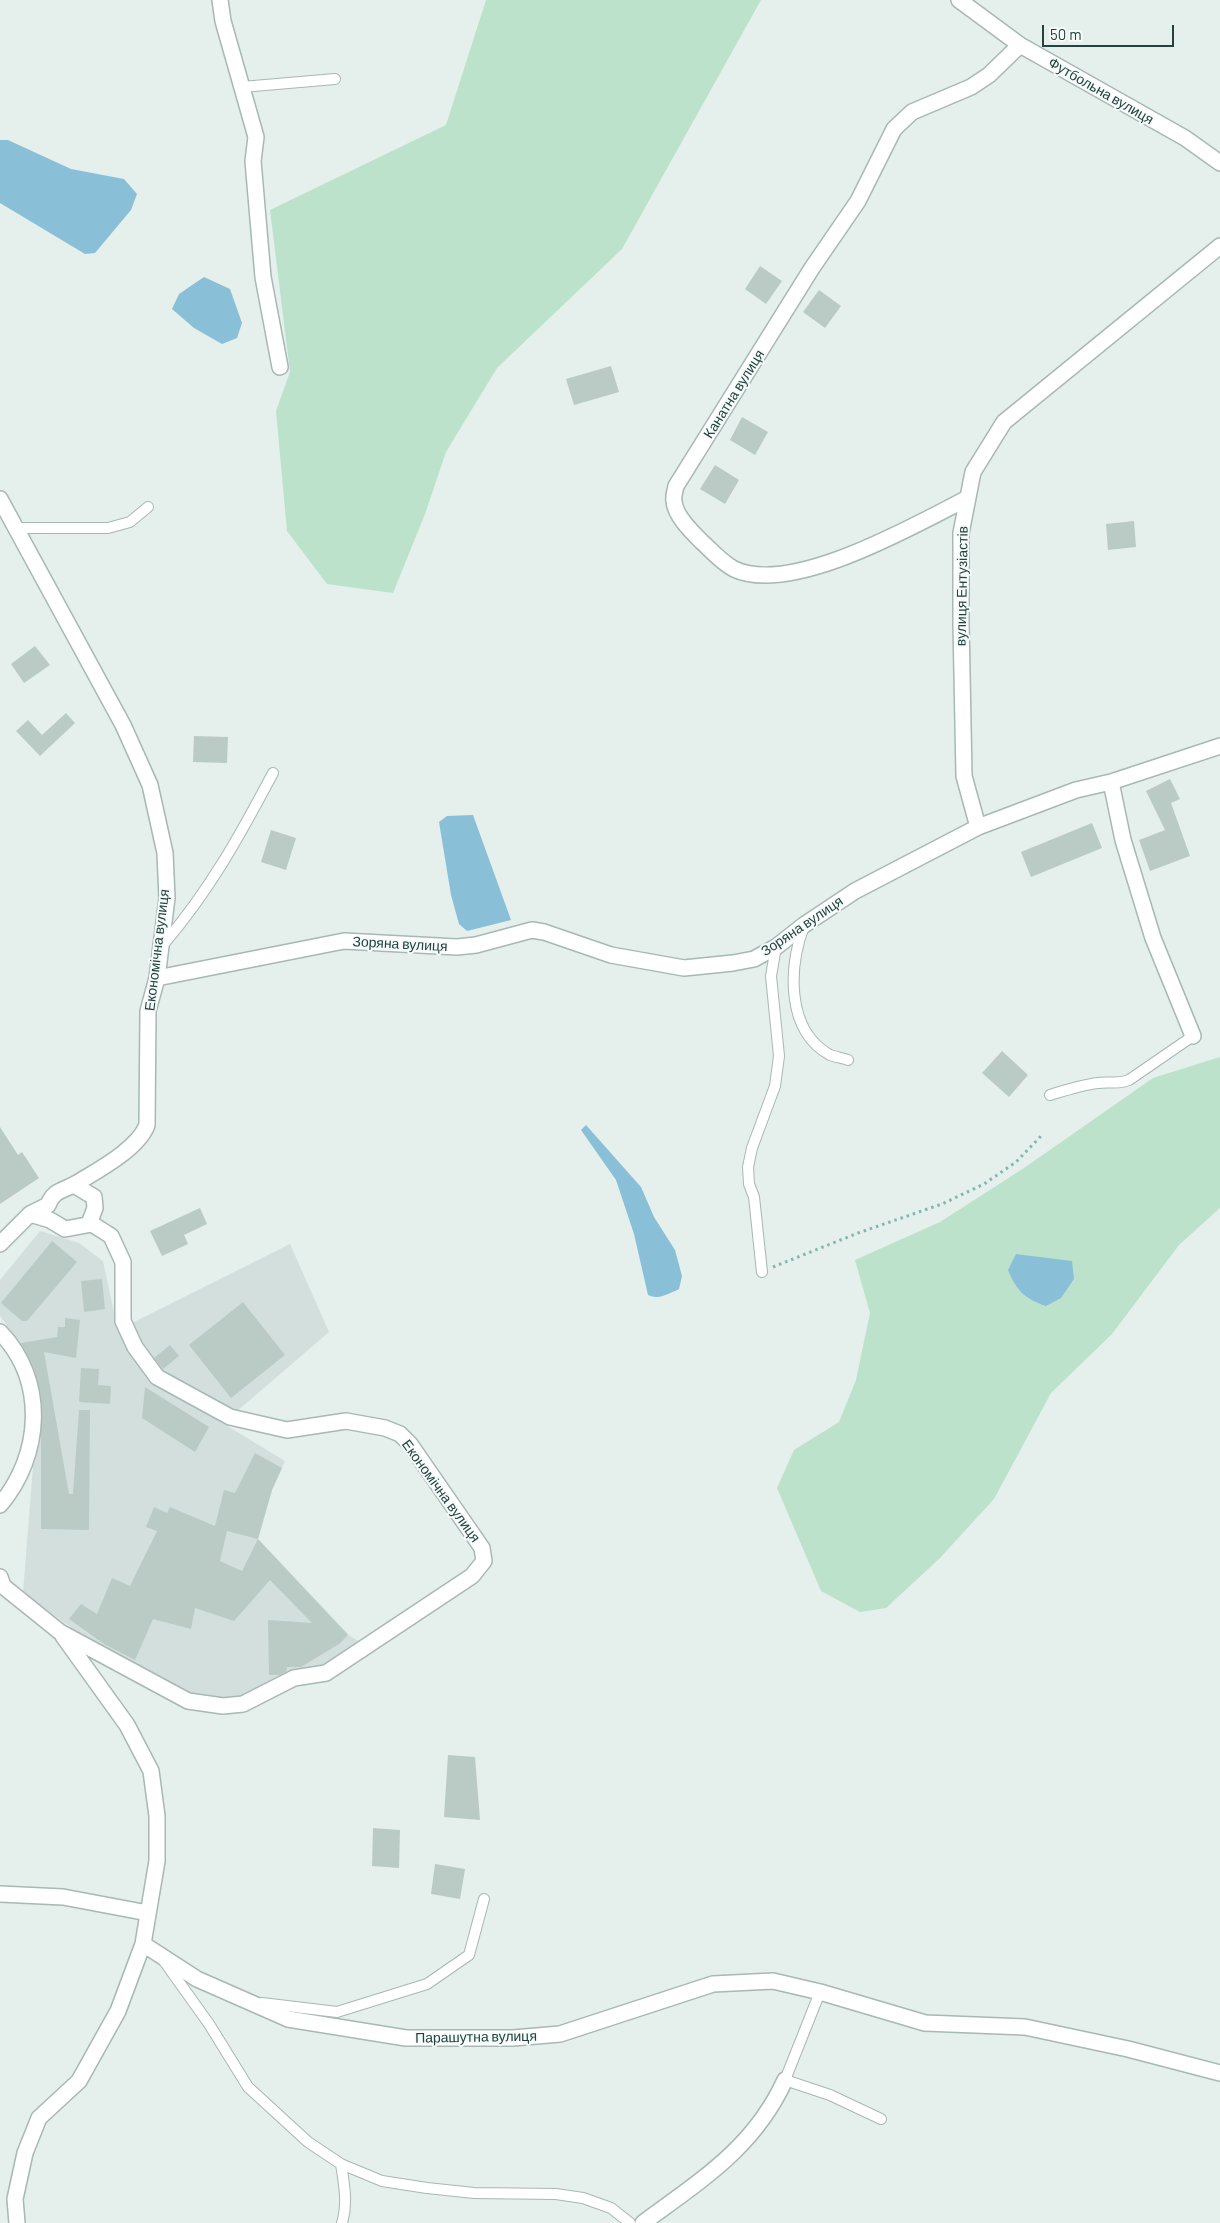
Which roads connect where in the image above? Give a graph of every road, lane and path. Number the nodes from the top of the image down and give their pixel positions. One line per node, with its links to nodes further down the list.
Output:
1 (220, 0): 5 (street)
2 (959, 0): 3 (street, Футбольна вулиця)
3 (1020, 45): 6 (street, Футбольна вулиця); 10 (street, Канатна вулиця)
4 (335, 79): 5 (lane)
5 (242, 87): 8 (street)
6 (1220, 163)
7 (1220, 246): 10 (street, вулиця Ентузіастів)
8 (280, 367)
9 (0, 499): 12 (street, Економічна вулиця)
10 (966, 499): 16 (street, вулиця Ентузіастів)
11 (148, 507): 12 (lane)
12 (14, 528): 18 (street, Економічна вулиця)
13 (1220, 746): 15 (street, Зоряна вулиця)
14 (273, 773): 18 (lane)
15 (1111, 782): 16 (street, Зоряна вулиця); 21 (street)
16 (978, 827): 17 (street, Зоряна вулиця)
17 (804, 924): 19 (street, Зоряна вулиця); 22 (lane)
18 (160, 947): 20 (street, Економічна вулиця)
19 (776, 947): 20 (street, Зоряна вулиця); 29 (lane)
20 (157, 978): 25 (street, Економічна вулиця)
21 (1193, 1036): 23 (lane)
22 (848, 1060)
23 (1050, 1095)
24 (1041, 1136): 29 (path)
25 (74, 1185): 26 (street, Економічна вулиця); 27 (street)
26 (49, 1213): 27 (street); 28 (street)
27 (92, 1224): 33 (street, Економічна вулиця)
28 (0, 1244)
29 (762, 1272)
30 (0, 1332): 31 (street)
31 (0, 1505)
32 (0, 1577): 33 (street)
33 (60, 1632): 36 (street)
34 (0, 1894): 36 (street)
35 (484, 1899): 40 (lane)
36 (148, 1913): 37 (street)
37 (143, 1944): 38 (street, Парашутна вулиця); 45 (street)
38 (158, 1952): 40 (street, Парашутна вулиця); 44 (lane)
39 (820, 1992): 40 (street, Парашутна вулиця); 41 (street, Парашутна вулиця); 42 (lane)
40 (246, 2001)
41 (1220, 2073)
42 (785, 2080): 43 (lane); 48 (street)
43 (881, 2119)
44 (341, 2164): 46 (lane); 47 (lane)
45 (17, 2223)
46 (342, 2223)
47 (630, 2223)
48 (643, 2223)

